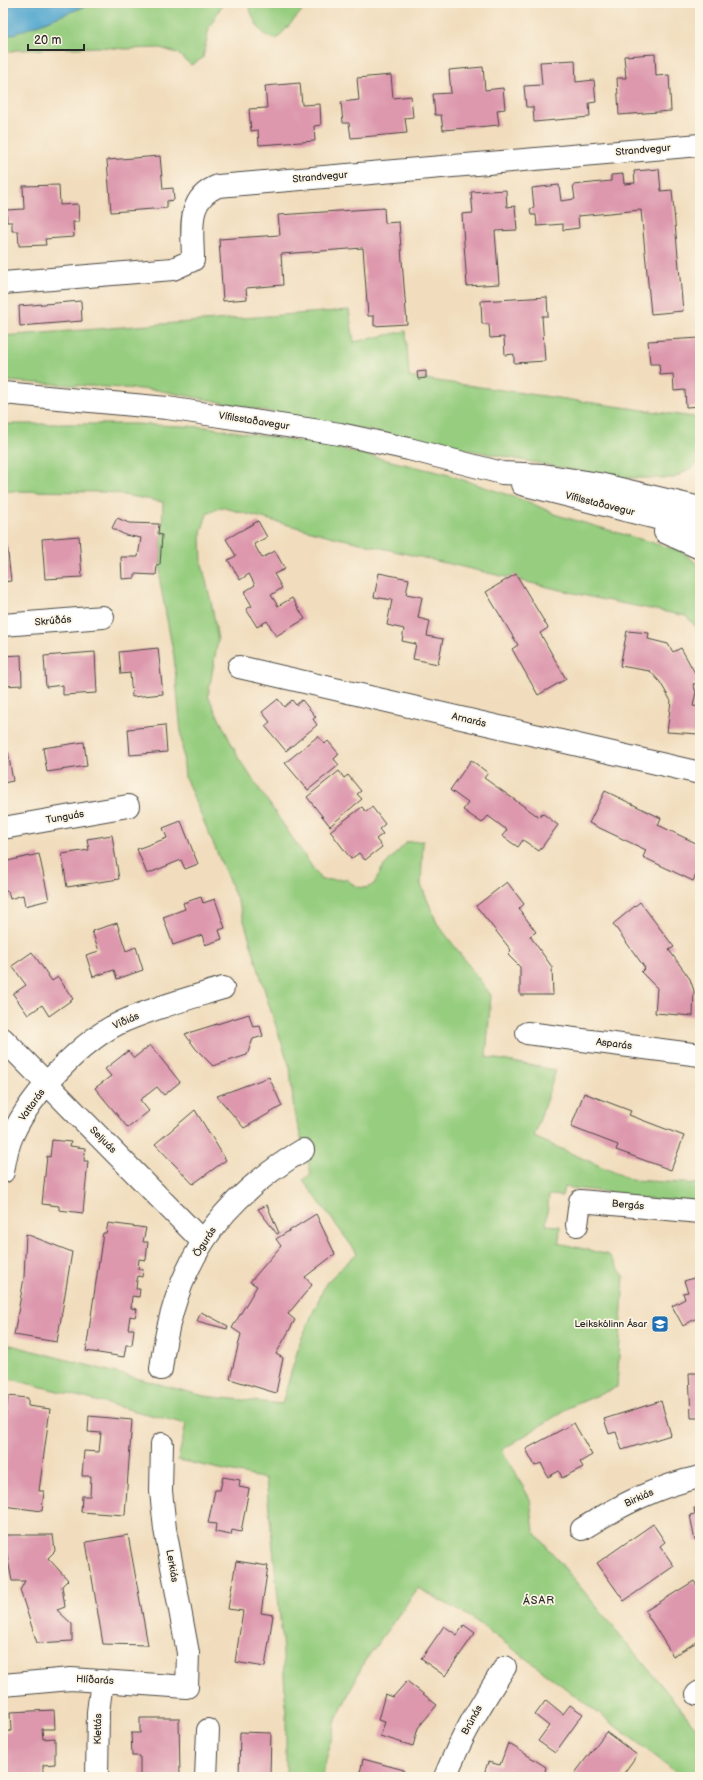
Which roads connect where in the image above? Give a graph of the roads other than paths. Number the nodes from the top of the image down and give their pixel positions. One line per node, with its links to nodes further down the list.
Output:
1 (700, 145): 2 (street, Strandvegur)
2 (3, 283)
3 (3, 393): 4 (street, Vífilsstaðavegur)
4 (502, 473): 6 (street, Vífilsstaðavegur); 7 (street, Vífilsstaðavegur)
5 (700, 494): 6 (street)
6 (662, 499): 8 (street, Vífilsstaðavegur)
7 (614, 507): 9 (street, Vífilsstaðavegur); 10 (street)
8 (700, 508)
9 (700, 529)
10 (700, 548)
11 (103, 617): 12 (street, Skrúðás)
12 (3, 625)
13 (238, 667): 14 (street, Arnarás)
14 (700, 773)
15 (128, 806): 16 (street, Tunguás)
16 (3, 828)
17 (223, 988): 21 (street, Víðiás)
18 (527, 1033): 20 (street, Asparás)
19 (3, 1039): 21 (street, Seljuás)
20 (700, 1055)
21 (47, 1084): 23 (street, Vattarás); 26 (street, Seljuás)
22 (304, 1150): 26 (street, Ögurás)
23 (3, 1172)
24 (700, 1212): 25 (street, Bergás)
25 (577, 1225)
26 (203, 1242): 27 (street, Ögurás)
27 (161, 1369)
28 (162, 1444): 34 (street, Lerkiás)
29 (700, 1477): 30 (street, Birkiás)
30 (582, 1529)
31 (505, 1667): 38 (street, Brúnás)
32 (4, 1681): 33 (street, Hlíðarás)
33 (102, 1681): 34 (street, Hlíðarás); 36 (street, Klettás)
34 (187, 1687)
35 (208, 1730): 37 (street)
36 (97, 1777)
37 (206, 1777)
38 (446, 1777)

